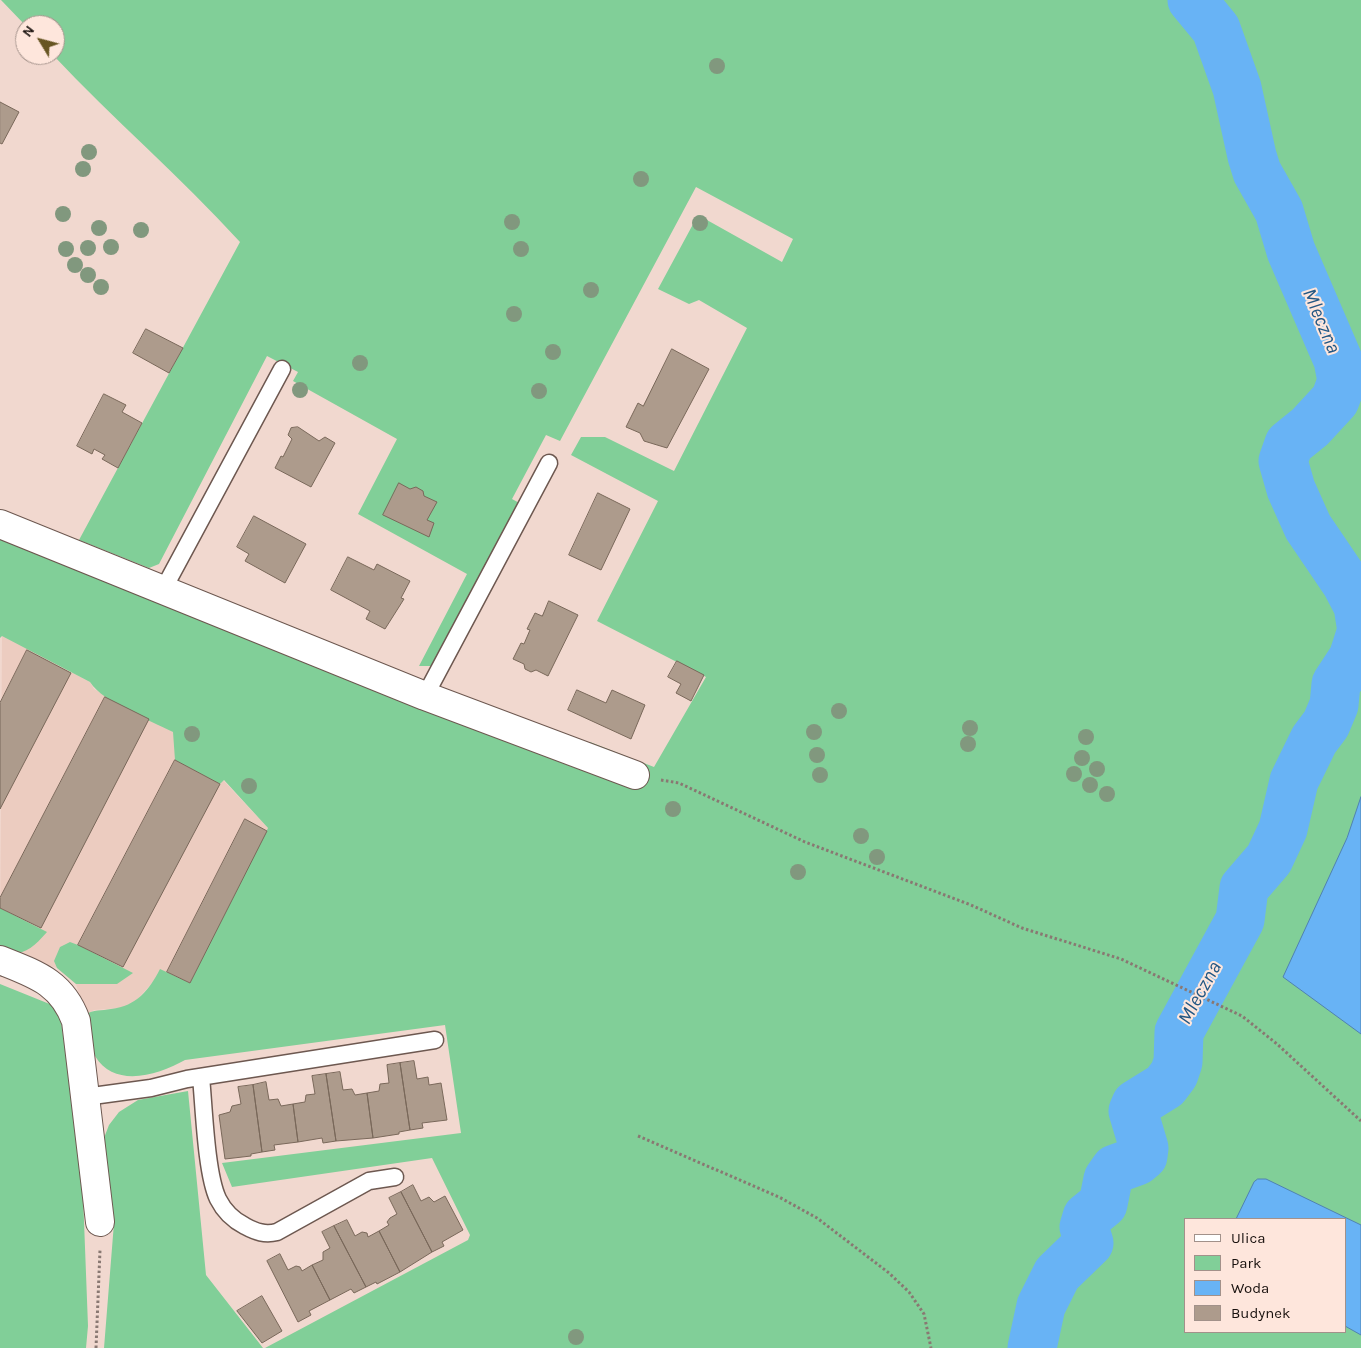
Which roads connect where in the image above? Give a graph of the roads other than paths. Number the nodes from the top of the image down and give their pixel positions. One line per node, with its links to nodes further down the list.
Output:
1 (282, 369): 4 (lane)
2 (549, 463): 5 (lane)
3 (0, 524): 4 (street)
4 (163, 590): 5 (street)
5 (425, 696): 6 (street)
6 (635, 775)
7 (0, 960): 10 (street)
8 (435, 1040): 9 (lane)
9 (200, 1077): 10 (lane); 11 (lane)
10 (85, 1097): 12 (street)
11 (395, 1177)
12 (100, 1222)

